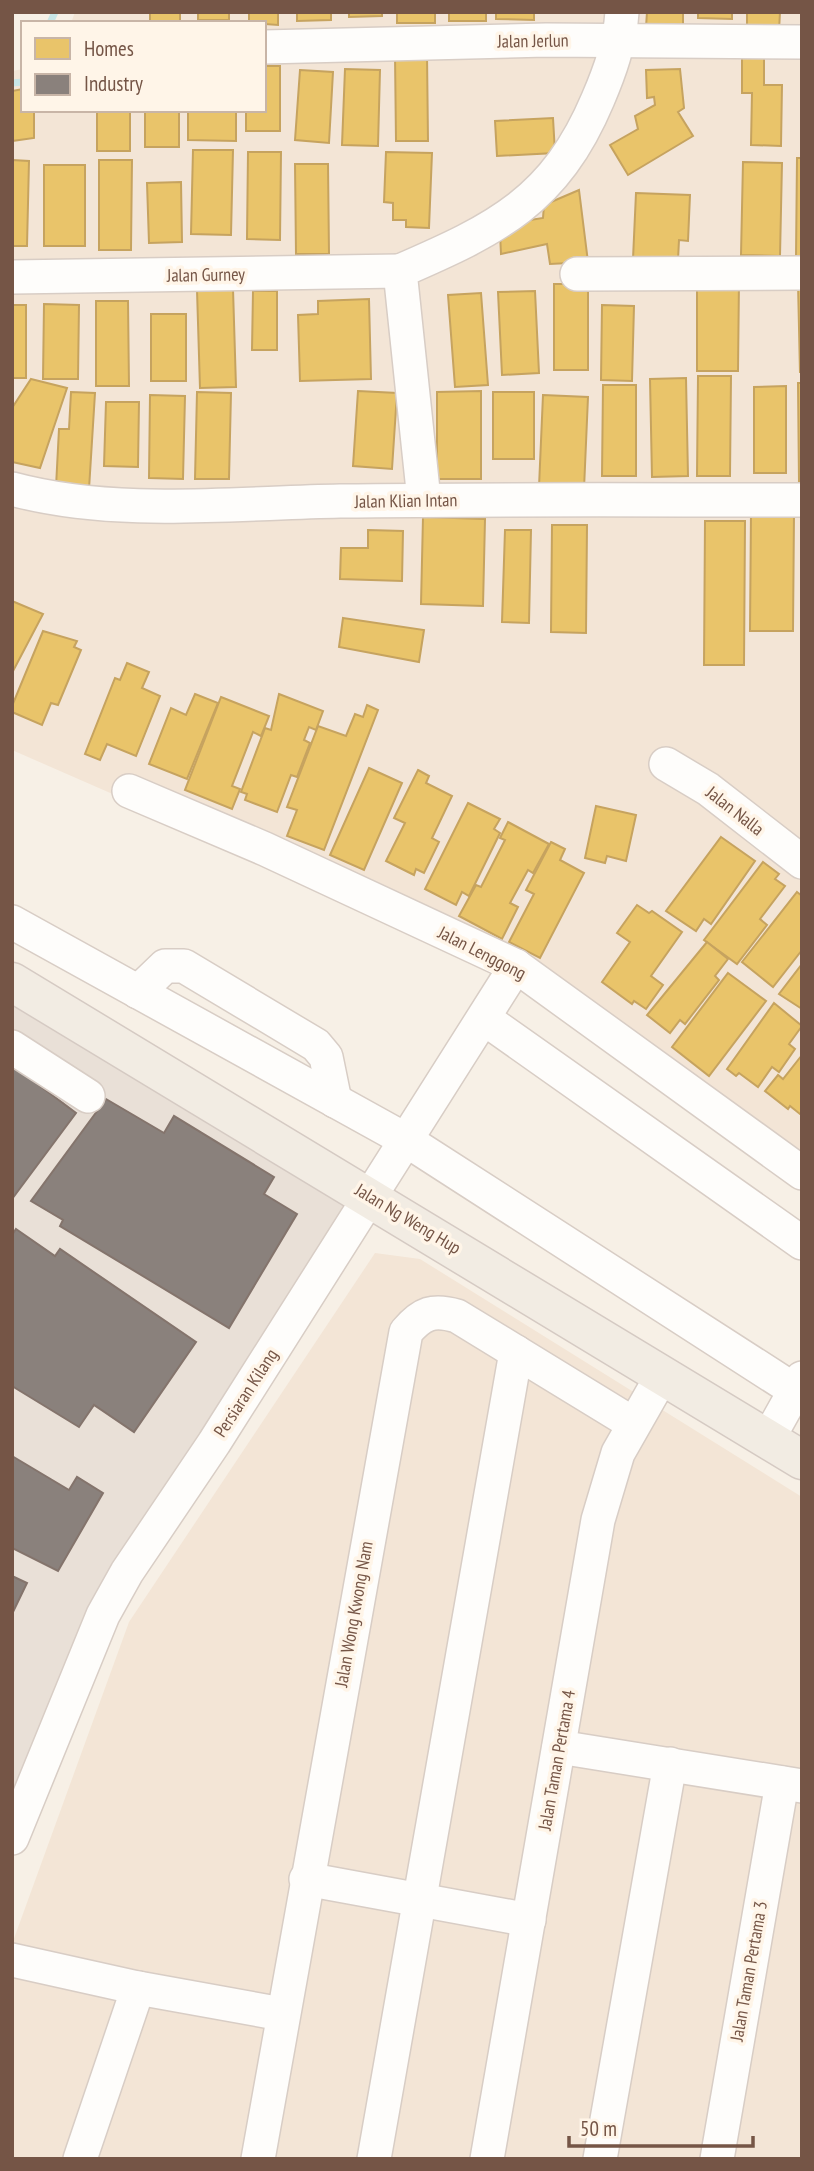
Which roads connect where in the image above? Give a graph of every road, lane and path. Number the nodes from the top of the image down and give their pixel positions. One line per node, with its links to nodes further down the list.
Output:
1 (621, 26): 2 (street, Jalan Jerlun); 3 (street, Jalan Jerlun); 4 (street)
2 (802, 43)
3 (266, 47)
4 (400, 271): 7 (street, Jalan Gurney); 9 (street)
5 (802, 273): 6 (street)
6 (577, 274)
7 (12, 277)
8 (12, 489): 9 (street, Jalan Klian Intan)
9 (424, 500): 10 (street, Jalan Klian Intan)
10 (802, 500)
11 (666, 764): 13 (street, Jalan Nalla)
12 (129, 791): 15 (street, Jalan Lenggong)
13 (802, 862)
14 (12, 922): 17 (street)
15 (516, 966): 18 (street, Persiaran Kilang); 23 (street, Jalan Lenggong)
16 (12, 982): 24 (main road, Jalan Ng Weng Hup)
17 (138, 992): 21 (street); 21 (street)
18 (485, 1019): 22 (street, Persiaran Kilang); 25 (street)
19 (12, 1047): 20 (street)
20 (88, 1096)
21 (335, 1101): 22 (street)
22 (406, 1140): 24 (street, Persiaran Kilang); 28 (street)
23 (802, 1172)
24 (370, 1196): 27 (main road, Jalan Ng Weng Hup); 35 (street, Persiaran Kilang)
25 (802, 1243)
26 (516, 1352): 29 (street, Jalan Wong Kwong Nam); 36 (street, Jalan Wong Kwong Nam); 37 (street)
27 (663, 1374): 29 (street, Jalan Taman Pertama 4); 30 (main road, Jalan Ng Weng Hup)
28 (799, 1388): 30 (street)
29 (632, 1423): 32 (street, Jalan Taman Pertama 4)
30 (768, 1439): 31 (main road, Jalan Ng Weng Hup)
31 (802, 1460)
32 (559, 1747): 33 (street); 38 (street, Jalan Taman Pertama 4)
33 (670, 1764): 34 (street); 46 (street)
34 (792, 1784): 47 (street, Jalan Taman Pertama 3)
35 (12, 1838)
36 (306, 1879): 37 (street); 41 (street, Jalan Wong Kwong Nam)
37 (419, 1901): 38 (street); 44 (street)
38 (529, 1920): 45 (street, Jalan Taman Pertama 4)
39 (13, 1964): 40 (street)
40 (138, 1988): 41 (street); 42 (street)
41 (282, 2014): 43 (street, Jalan Wong Kwong Nam)
42 (80, 2159)
43 (258, 2159)
44 (373, 2159)
45 (488, 2159)
46 (600, 2159)
47 (717, 2159)

